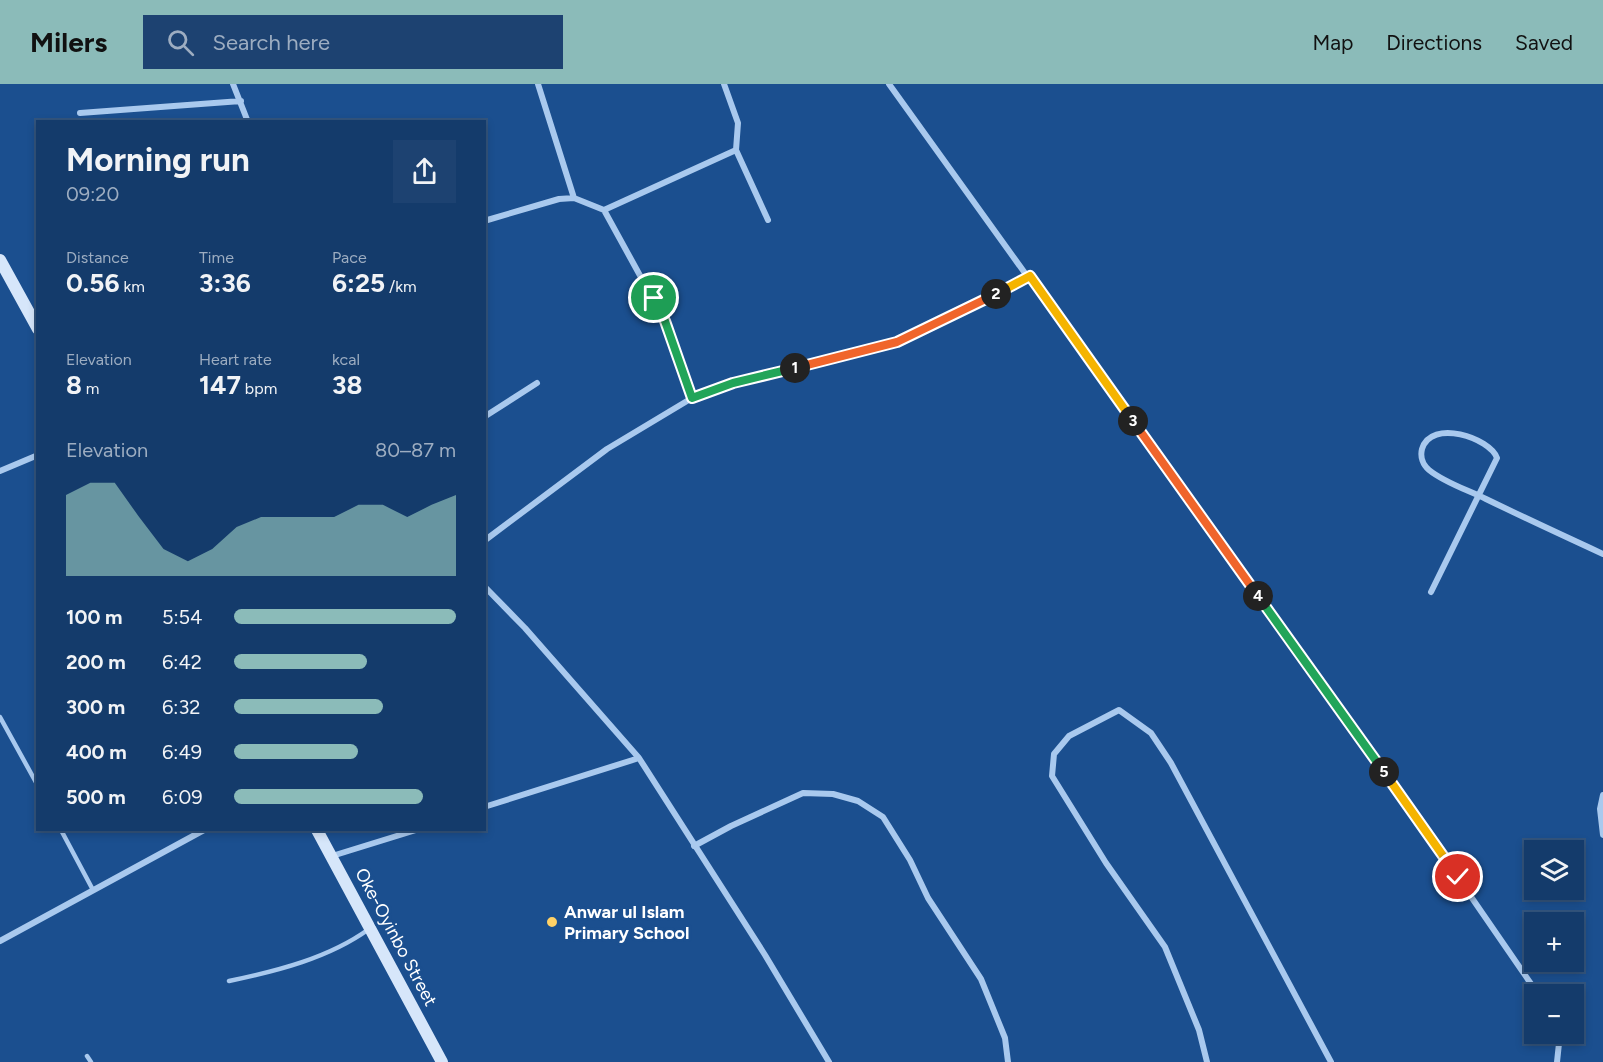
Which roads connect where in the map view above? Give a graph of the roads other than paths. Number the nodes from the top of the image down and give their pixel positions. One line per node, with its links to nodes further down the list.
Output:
1 (233, 84): 5 (street)
2 (538, 84): 9 (street)
3 (724, 84): 8 (street)
4 (889, 84): 14 (street)
5 (241, 101): 6 (street); 7 (street)
6 (80, 113)
7 (247, 120)
8 (736, 150): 10 (street); 12 (street)
9 (574, 198): 10 (street); 11 (street)
10 (604, 210): 17 (street)
11 (486, 220)
12 (768, 220)
13 (0, 260): 15 (main road)
14 (1030, 276): 17 (street); 42 (street)
15 (36, 325)
16 (537, 383): 18 (street)
17 (692, 398): 22 (street)
18 (486, 416)
19 (36, 456): 20 (street)
20 (0, 471)
21 (1480, 496): 21 (street); 23 (street); 25 (street)
22 (486, 539)
23 (1603, 554)
24 (486, 588): 27 (street)
25 (1431, 592)
26 (0, 717): 28 (lane)
27 (639, 758): 30 (street); 36 (street)
28 (36, 782)
29 (1603, 795): 35 (street)
30 (486, 806)
31 (62, 831): 38 (lane)
32 (202, 831): 38 (street)
33 (318, 831): 37 (main road, Oke-Oyinbo Street)
34 (413, 831): 37 (street)
35 (1603, 835)
36 (694, 846): 47 (street); 48 (street)
37 (332, 856): 39 (main road, Oke-Oyinbo Street)
38 (93, 890): 40 (street)
39 (372, 926): 41 (lane); 46 (main road, Oke-Oyinbo Street)
40 (0, 941)
41 (229, 981)
42 (1531, 984)
43 (1559, 1044): 51 (street)
44 (87, 1056): 45 (lane)
45 (91, 1062)
46 (442, 1062)
47 (829, 1062)
48 (1008, 1062)
49 (1207, 1062): 50 (street)
50 (1331, 1062)
51 (1557, 1062)

